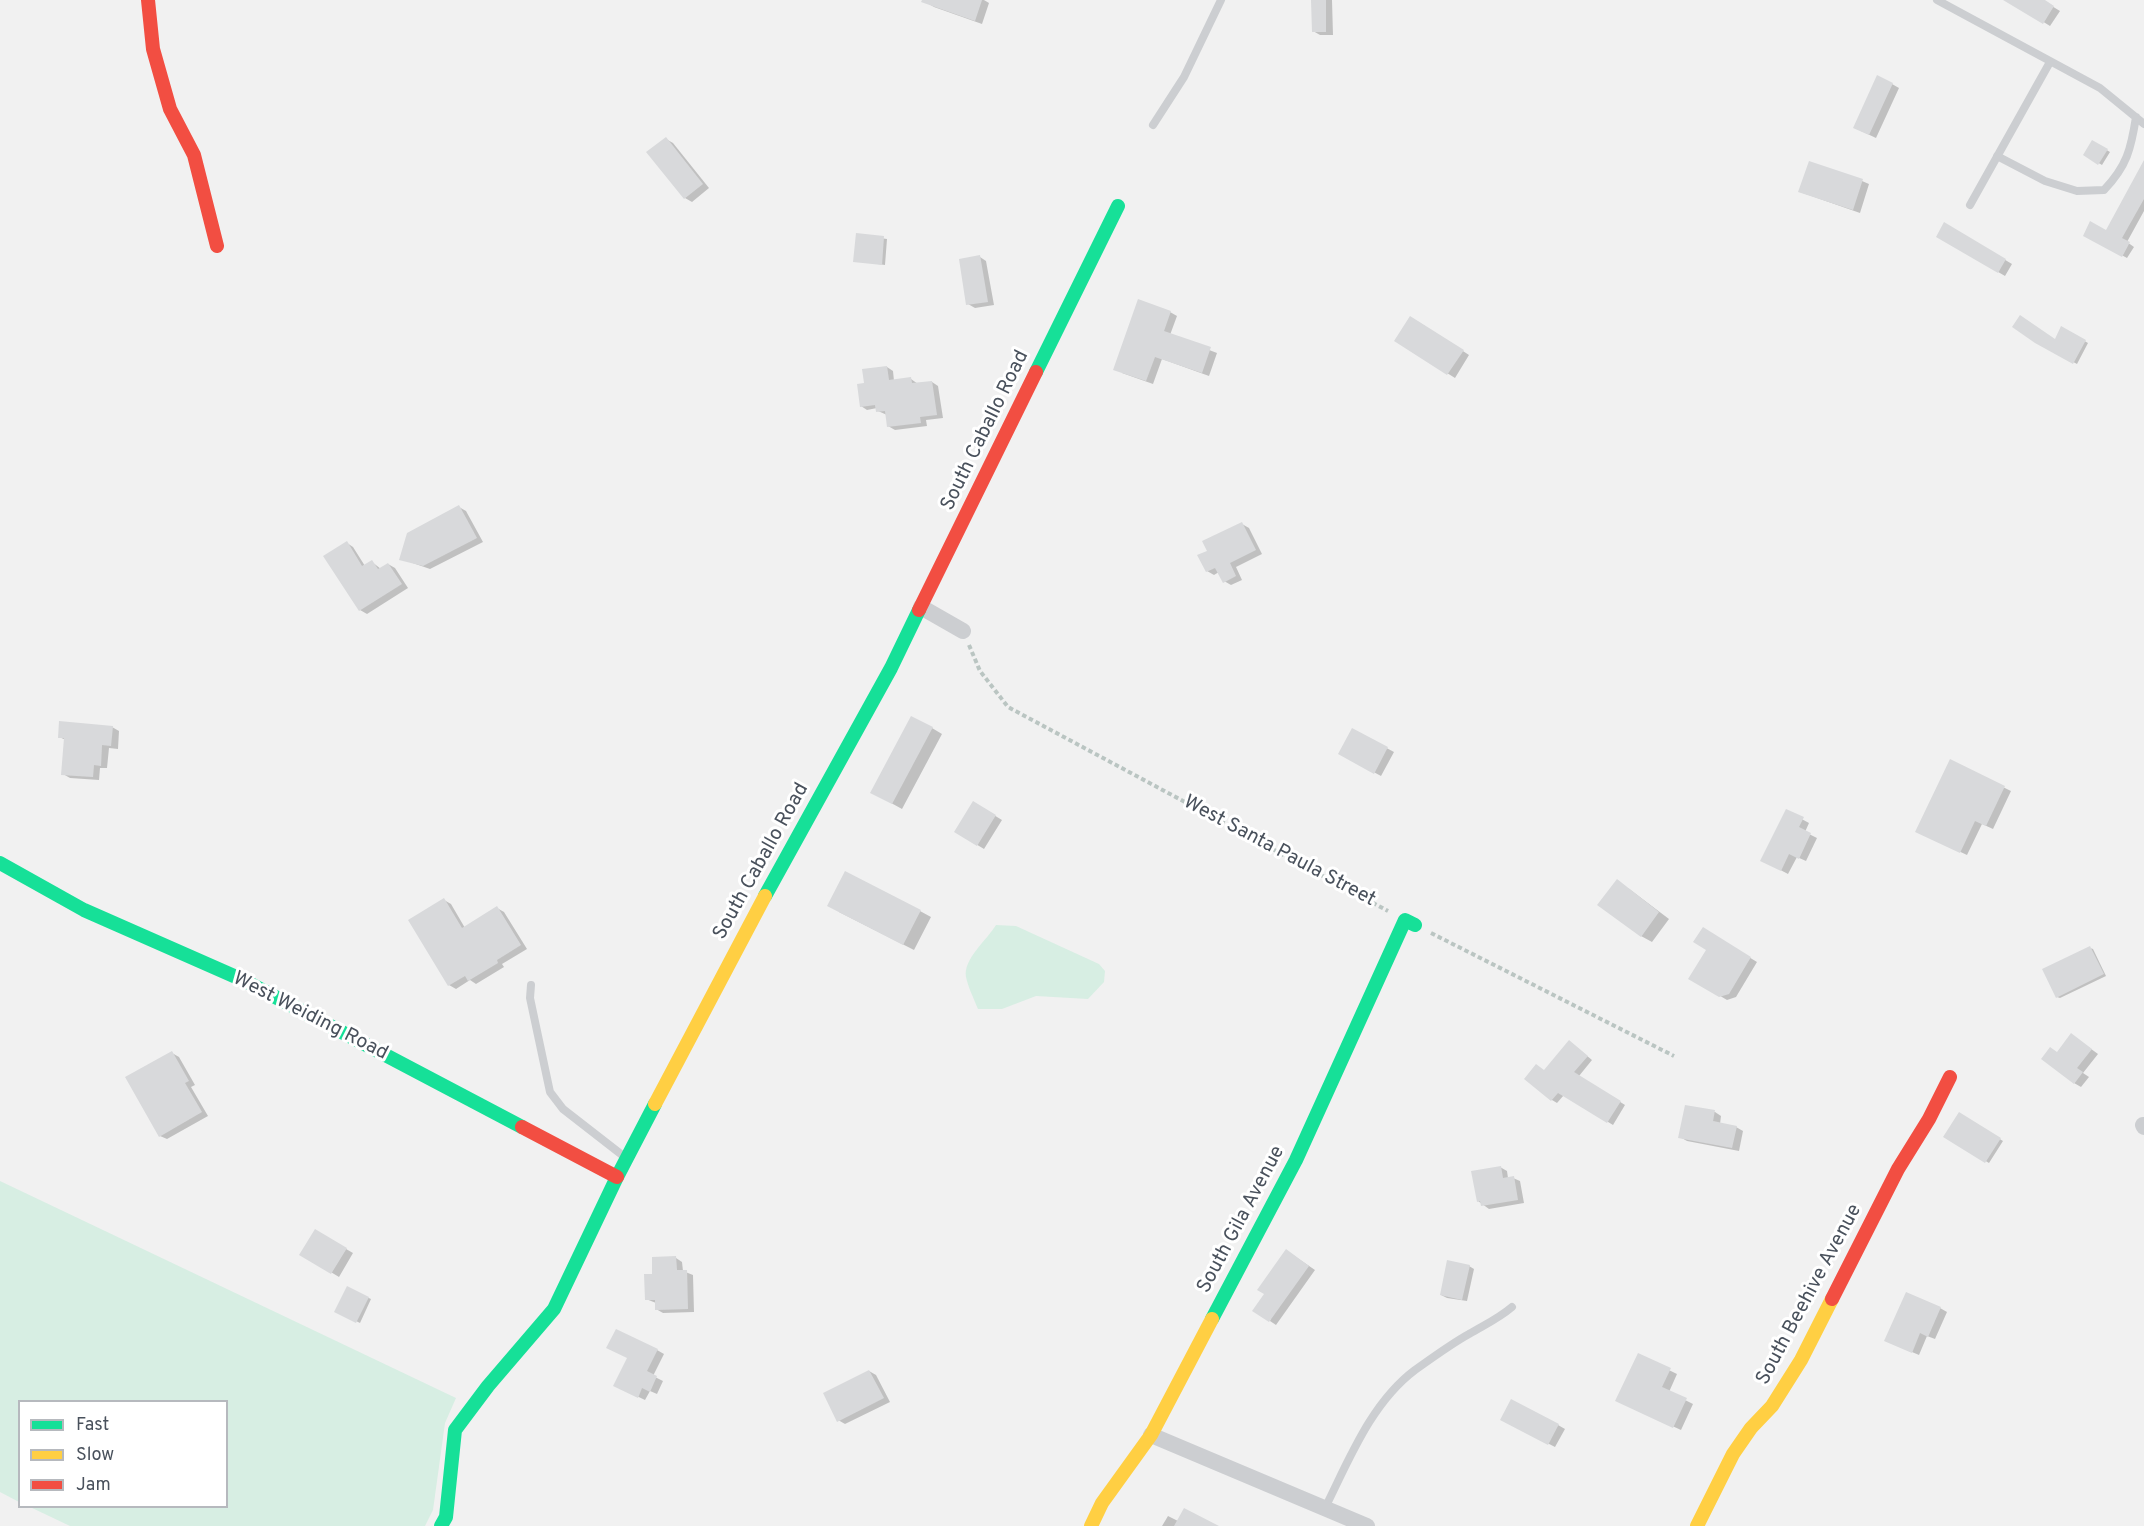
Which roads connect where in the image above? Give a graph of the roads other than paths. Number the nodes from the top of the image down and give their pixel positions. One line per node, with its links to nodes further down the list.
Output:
1 (148, 0): 11 (street)
2 (1221, 0): 7 (lane)
3 (1937, 0): 4 (lane)
4 (2050, 62): 5 (lane); 8 (lane)
5 (2136, 117): 6 (lane); 8 (lane)
6 (2144, 124)
7 (1153, 125)
8 (1997, 156): 9 (lane)
9 (1970, 205)
10 (1118, 206): 12 (street, South Caballo Road)
11 (217, 246)
12 (921, 607): 13 (street); 18 (street, South Caballo Road)
13 (963, 631)
14 (0, 863): 19 (street, West Weiding Road)
15 (1410, 923): 21 (street, South Gila Avenue)
16 (531, 985): 18 (lane)
17 (1950, 1077): 26 (street, South Beehive Avenue)
18 (627, 1159): 19 (street, South Caballo Road)
19 (617, 1177): 23 (street, South Caballo Road)
20 (1512, 1307): 22 (lane)
21 (1151, 1435): 22 (street); 24 (street, South Gila Avenue)
22 (1325, 1509): 25 (street)
23 (441, 1526)
24 (1090, 1526)
25 (1367, 1526)
26 (1696, 1526)

